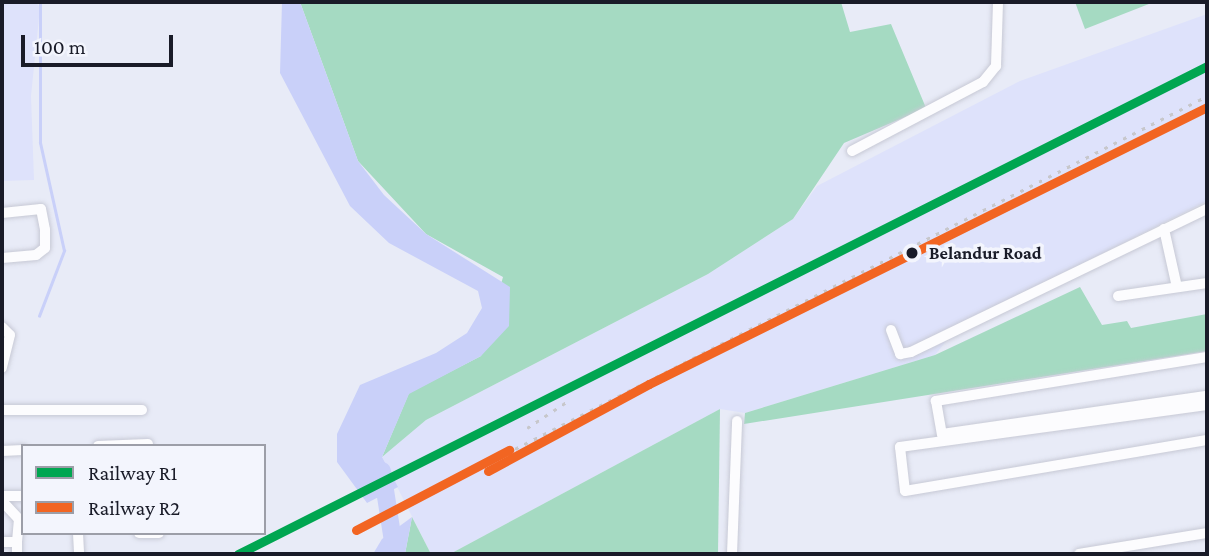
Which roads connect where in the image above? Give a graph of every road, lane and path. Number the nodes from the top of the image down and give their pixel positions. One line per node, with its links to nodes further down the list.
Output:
1 (998, 2): 2 (street)
2 (852, 150)
3 (1207, 209): 5 (street)
4 (2, 213): 6 (street)
5 (1164, 229): 8 (street); 11 (street)
6 (2, 258)
7 (1207, 283): 8 (street)
8 (1177, 287): 9 (street)
9 (1118, 296)
10 (2, 327): 13 (street)
11 (891, 330)
12 (1207, 358): 14 (street)
13 (2, 363)
14 (1207, 396)
15 (1207, 405): 19 (street)
16 (2, 410): 17 (street)
17 (142, 410)
18 (737, 421): 30 (street)
19 (1207, 440)
20 (21, 450): 21 (street)
21 (2, 451)
22 (21, 496): 23 (street)
23 (2, 499): 27 (street)
24 (1207, 533): 31 (street)
25 (78, 535): 29 (street)
26 (2, 542): 27 (street)
27 (17, 542): 28 (street)
28 (17, 554)
29 (79, 554)
30 (732, 554)
31 (1079, 554)

